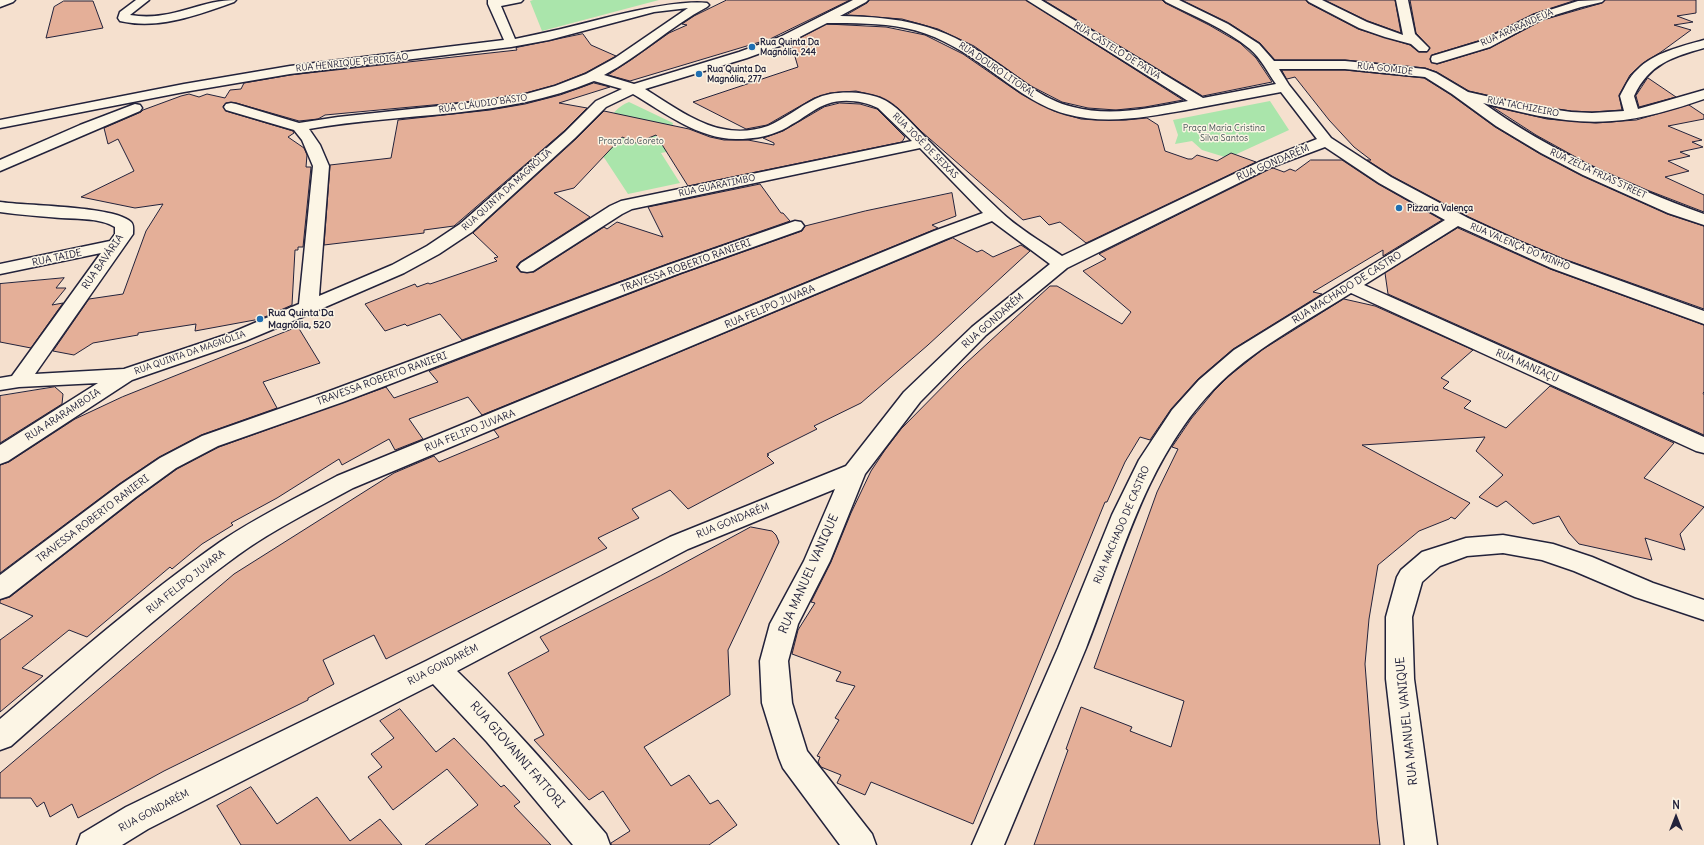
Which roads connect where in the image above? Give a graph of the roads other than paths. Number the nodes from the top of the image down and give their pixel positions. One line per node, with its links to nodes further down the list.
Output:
1 (10, 0): 13 (street)
2 (143, 0): 3 (street)
3 (230, 0)
4 (517, 0): 11 (street)
5 (862, 0): 14 (street, RUA QUINTA DA MAGNÓLIA)
6 (1034, 0): 29 (street, RUA CASTELO DE PAIVA)
7 (1170, 0): 19 (street, RUA VALENÇA DO MINHO)
8 (1313, 0): 17 (street)
9 (1402, 0): 17 (street)
10 (1598, 0): 18 (street, RUA ARARANDEUA)
11 (494, 2): 15 (street)
12 (708, 3): 15 (street, RUA HENRIQUE PERDIGÃO); 23 (street, RUA CLÁUDIO BASTO)
13 (0, 4)
14 (827, 19): 26 (street, RUA QUINTA DA MAGNÓLIA); 29 (street, RUA DOURO LITORAL)
15 (511, 43): 25 (street, RUA HENRIQUE PERDIGÃO)
16 (1704, 44): 31 (street)
17 (1408, 47): 18 (street, RUA ARARANDEUA); 20 (street, RUA GOMIDE); 22 (street, RUA ZÉLIA FRIAS STREET)
18 (1434, 58): 21 (street, RUA ZÉLIA FRIAS STREET)
19 (1270, 64): 20 (street, RUA GOMIDE); 24 (street, RUA VALENÇA DO MINHO)
20 (1345, 65): 22 (street, RUA GOMIDE)
21 (1447, 72): 22 (street, RUA GOMIDE); 27 (street, RUA ZÉLIA FRIAS STREET)
22 (1428, 75): 27 (street, RUA ZÉLIA FRIAS STREET)
23 (592, 76): 26 (street, RUA JOSÉ DE SEIXAS); 33 (street, RUA CLÁUDIO BASTO)
24 (1284, 87): 29 (street, RUA DOURO LITORAL); 34 (street, RUA VALENÇA DO MINHO)
25 (184, 88): 32 (street, RUA HENRIQUE PERDIGÃO); 36 (street)
26 (634, 88): 35 (street, RUA JOSÉ DE SEIXAS); 47 (street, RUA QUINTA DA MAGNÓLIA)
27 (1459, 92): 31 (street, RUA TACHIZEIRO); 39 (street, RUA ZÉLIA FRIAS STREET)
28 (1704, 94): 31 (street, RUA TACHIZEIRO)
29 (1201, 103)
30 (231, 107): 33 (street, RUA CLÁUDIO BASTO)
31 (1632, 114)
32 (0, 124)
33 (299, 127): 47 (street)
34 (1326, 141): 40 (street, RUA VALENÇA DO MINHO); 43 (street, RUA GONDARÉM)
35 (924, 144): 38 (street, RUA JOSÉ DE SEIXAS); 44 (street, RUA GUARATIMBO)
36 (0, 166)
37 (0, 207): 42 (street, RUA BAVÁRIA)
38 (994, 215): 43 (street, RUA JOSÉ DE SEIXAS); 57 (street, RUA FELIPO JUVARA)
39 (1701, 216)
40 (1458, 220): 46 (street, RUA MACHADO DE CASTRO); 48 (street, RUA VALENÇA DO MINHO)
41 (795, 226): 54 (street, TRAVESSA ROBERTO RANIERI)
42 (115, 245): 45 (street, RUA TAIDE); 50 (street, RUA BAVÁRIA)
43 (1061, 264): 53 (street, RUA GONDARÉM)
44 (527, 267)
45 (0, 269)
46 (1350, 286): 51 (street, RUA MANIAÇU); 61 (street, RUA MACHADO DE CASTRO)
47 (308, 309): 49 (street, RUA QUINTA DA MAGNÓLIA)
48 (1704, 318)
49 (126, 374): 50 (street, RUA QUINTA DA MAGNÓLIA); 52 (street, RUA ARARAMBOIA)
50 (9, 383)
51 (1704, 446)
52 (0, 456)
53 (854, 472): 56 (street, RUA GONDARÉM); 60 (street, RUA MANUEL VANIQUE)
54 (0, 589)
55 (1704, 610): 62 (street, RUA MANUEL VANIQUE)
56 (436, 669): 58 (street, RUA GONDARÉM); 59 (street, RUA GIOVANNI FATTORI)
57 (0, 737)
58 (93, 845)
59 (594, 845)
60 (860, 845)
61 (988, 845)
62 (1421, 845)

